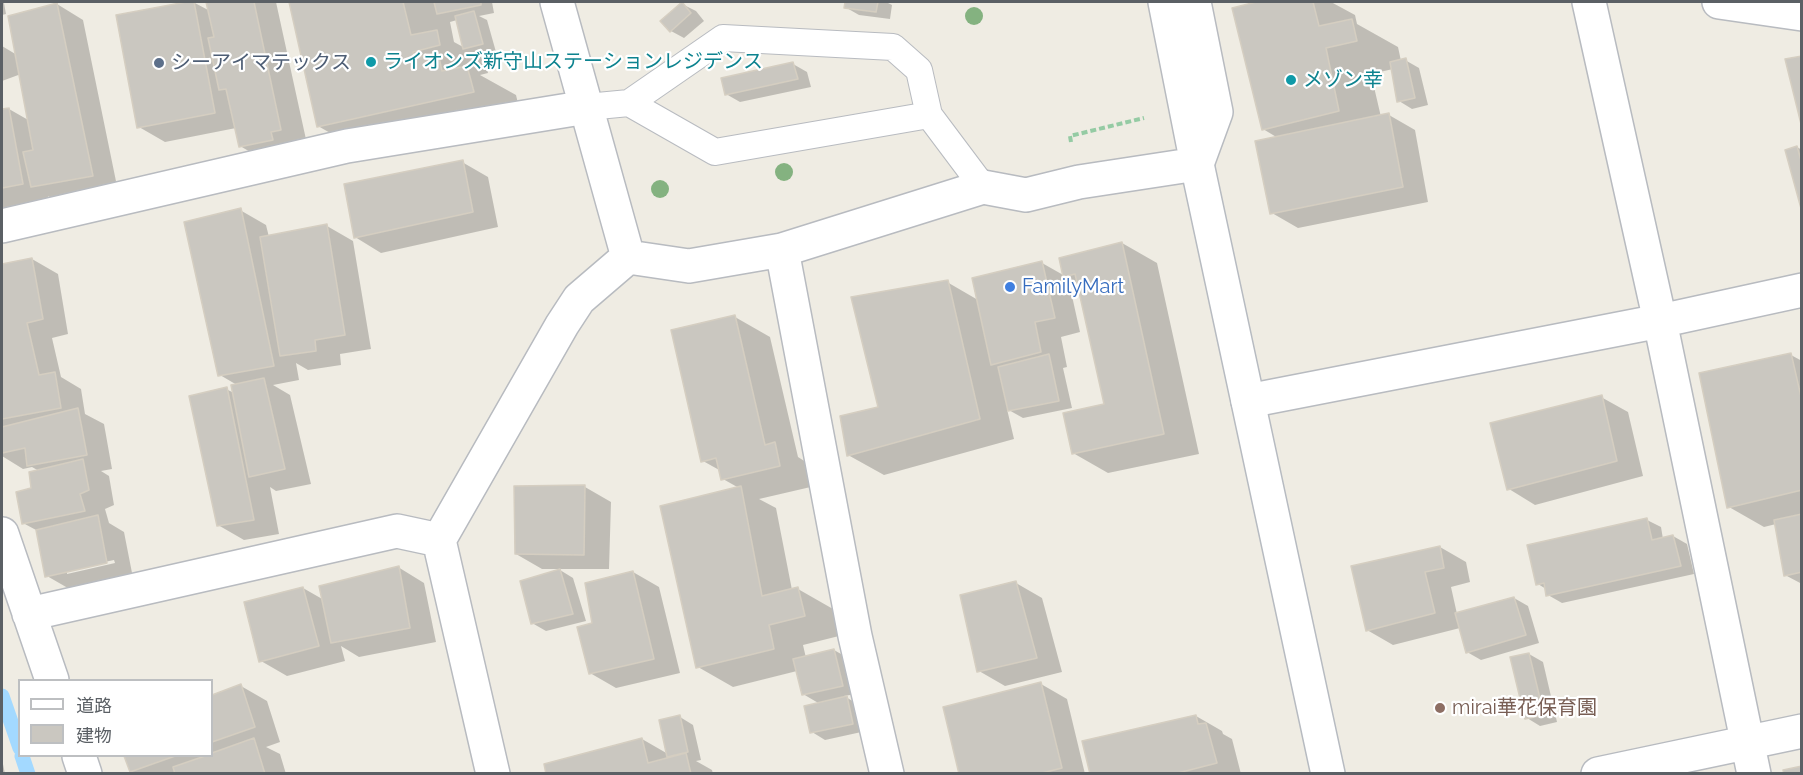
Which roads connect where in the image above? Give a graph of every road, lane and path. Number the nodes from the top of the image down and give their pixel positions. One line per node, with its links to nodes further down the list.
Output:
1 (556, 2): 8 (street)
2 (1165, 2): 11 (street)
3 (1194, 2): 11 (street)
4 (1589, 2): 18 (street)
5 (1719, 2): 6 (street)
6 (1802, 14)
7 (629, 103): 8 (lane); 9 (lane); 9 (lane)
8 (587, 107): 14 (street); 16 (street)
9 (929, 115): 13 (lane)
10 (1152, 116): 12 (path)
11 (1197, 164): 12 (street); 19 (street)
12 (1078, 182): 13 (street)
13 (983, 187): 15 (street)
14 (2, 226)
15 (782, 250): 16 (street); 29 (street)
16 (628, 257): 21 (street)
17 (1802, 290): 18 (street)
18 (1660, 321): 19 (street); 26 (street)
19 (1248, 401): 30 (street)
20 (2, 534): 22 (street)
21 (439, 540): 22 (street); 28 (street)
22 (29, 614): 23 (street)
23 (51, 679)
24 (1802, 730): 26 (street)
25 (79, 757): 27 (street)
26 (1751, 758): 31 (street)
27 (85, 774)
28 (493, 774)
29 (887, 774)
30 (1328, 774)
31 (1598, 774)

